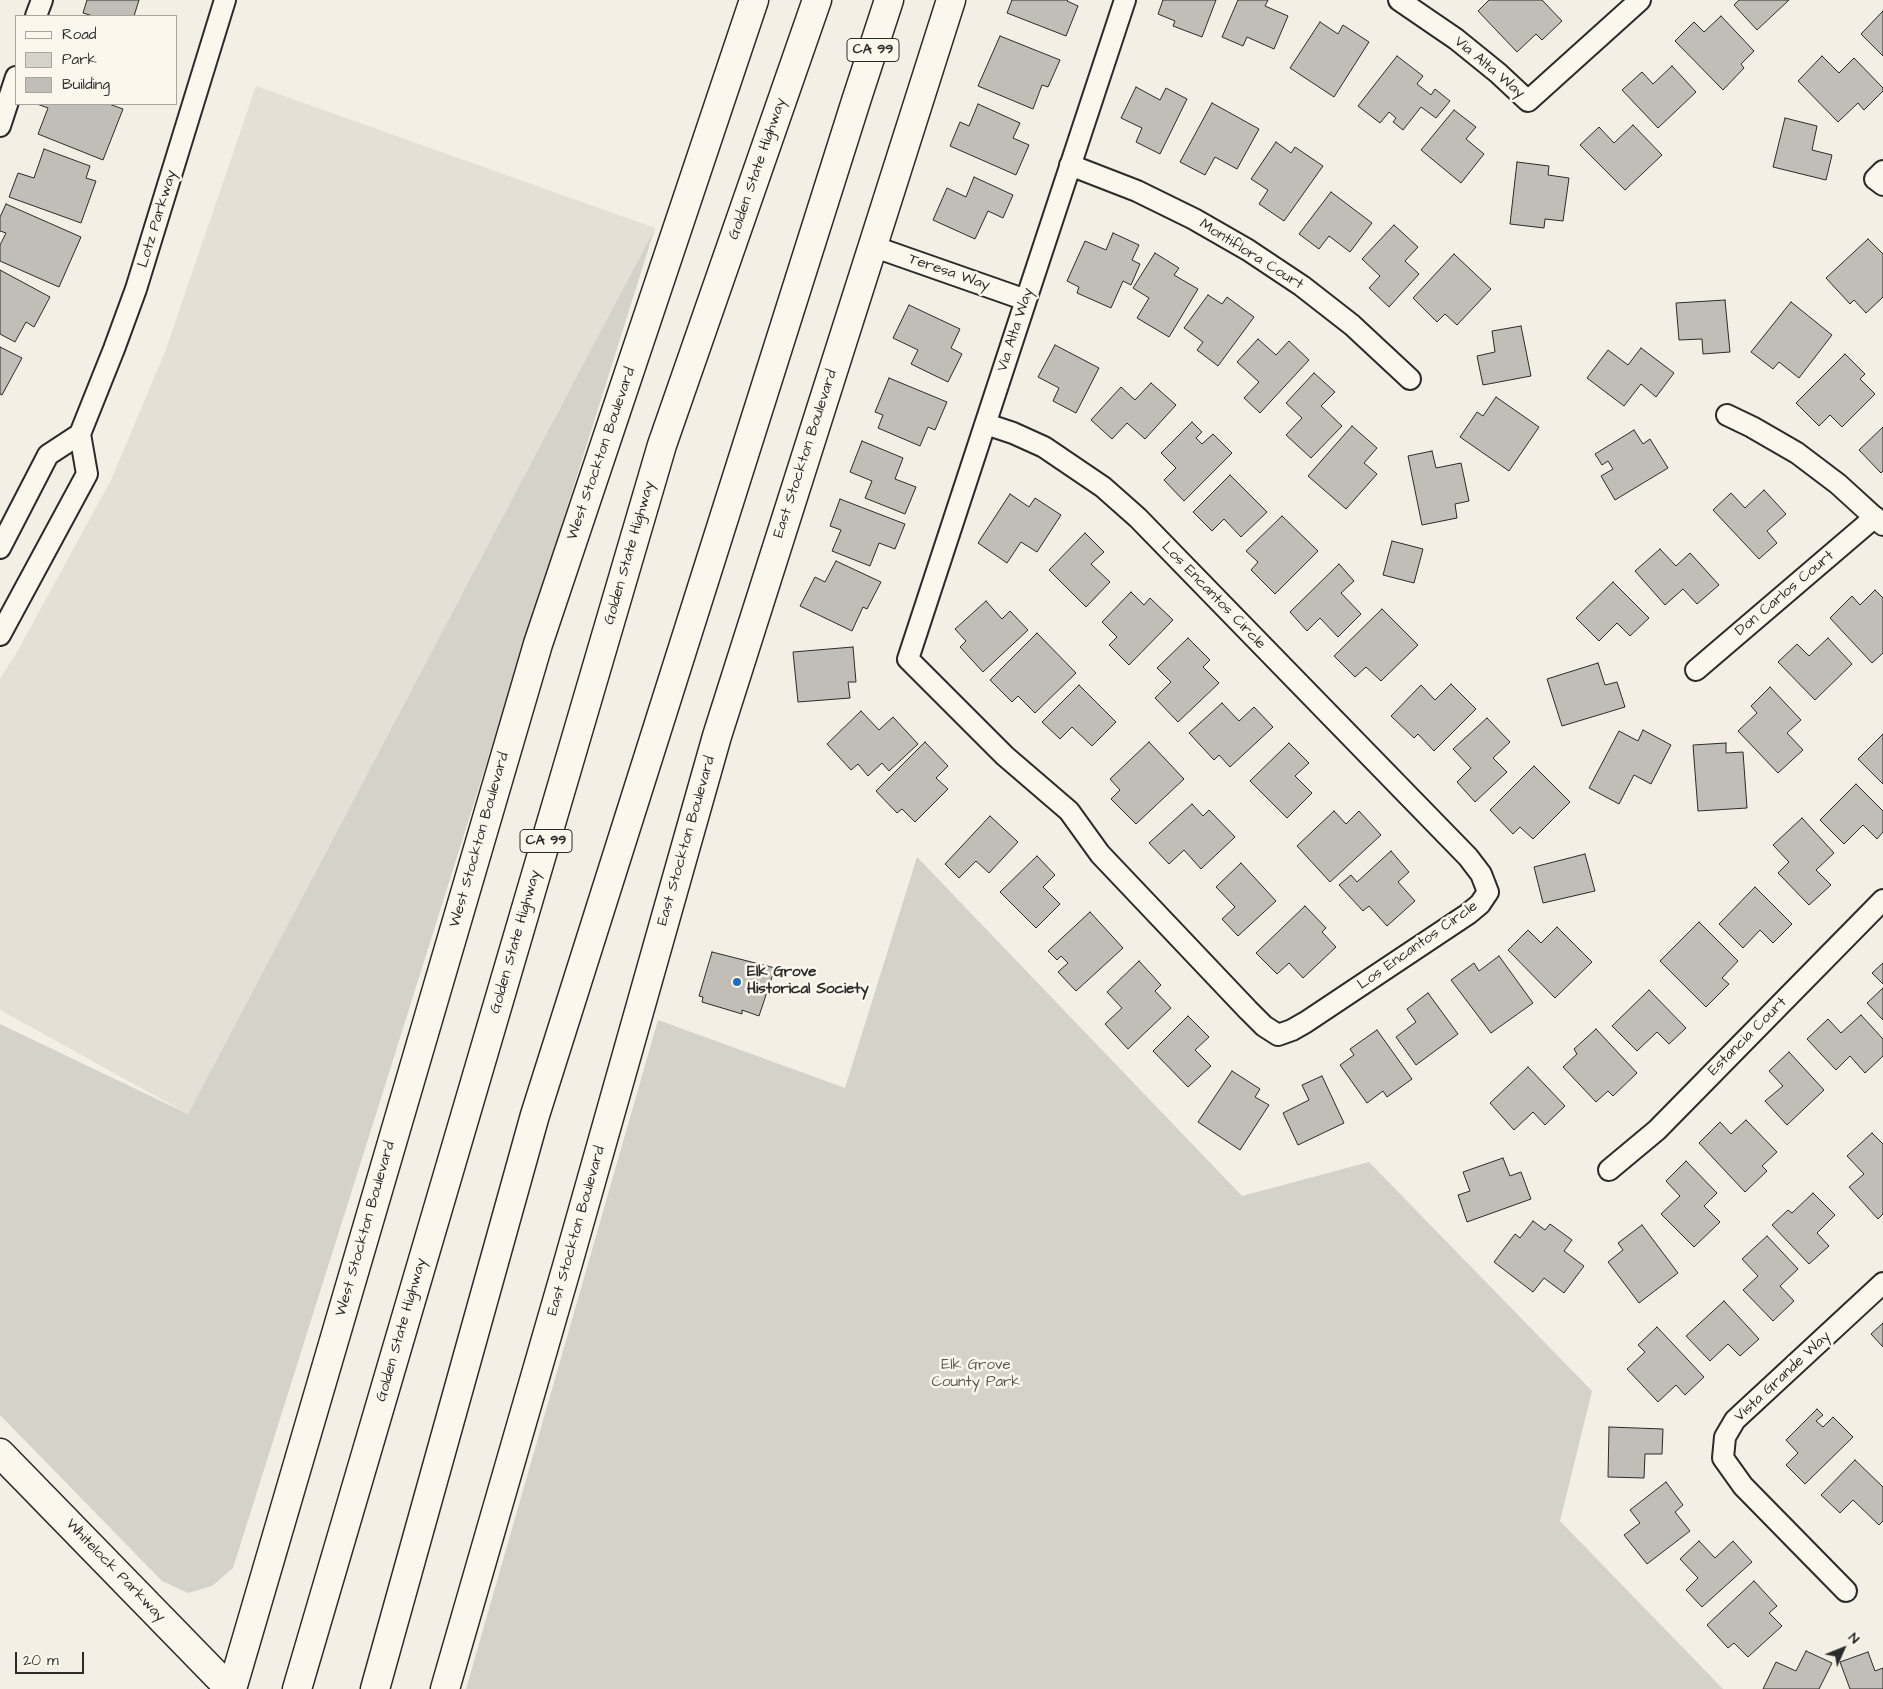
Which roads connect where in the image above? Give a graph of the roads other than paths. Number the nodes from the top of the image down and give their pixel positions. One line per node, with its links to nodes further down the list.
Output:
1 (42, 0): 10 (street)
2 (225, 0): 21 (street, Lotz Parkway)
3 (754, 0): 32 (main road, West Stockton Boulevard)
4 (817, 0): 33 (main road, Golden State Highway / CA 99)
5 (890, 0): 34 (main road, CA 99)
6 (951, 0): 16 (main road, East Stockton Boulevard)
7 (1125, 0): 13 (street, Via Alta Way)
8 (1399, 0): 9 (street, Via Alta Way)
9 (1640, 0)
10 (36, 15)
11 (15, 80): 12 (street)
12 (0, 126)
13 (1070, 165): 17 (street, Via Alta Way); 18 (street, Montiflora Court)
14 (1883, 171): 15 (street)
15 (1883, 185)
16 (872, 246): 17 (street, Teresa Way); 35 (main road, East Stockton Boulevard)
17 (1026, 300): 20 (street, Via Alta Way)
18 (1410, 379)
19 (1727, 415): 22 (street)
20 (986, 424): 25 (street, Via Alta Way); 25 (street, Los Encantos Circle)
21 (80, 434): 23 (street); 24 (street)
22 (1879, 521): 26 (street, Don Carlos Court)
23 (0, 548)
24 (0, 634)
25 (908, 659)
26 (1696, 670)
27 (1883, 900): 28 (street, Estancia Court)
28 (1609, 1170)
29 (1883, 1283): 31 (street, Vista Grande Way)
30 (0, 1453): 32 (main road, Whitelock Parkway)
31 (1846, 1591)
32 (231, 1689)
33 (297, 1689)
34 (375, 1689)
35 (445, 1689)

